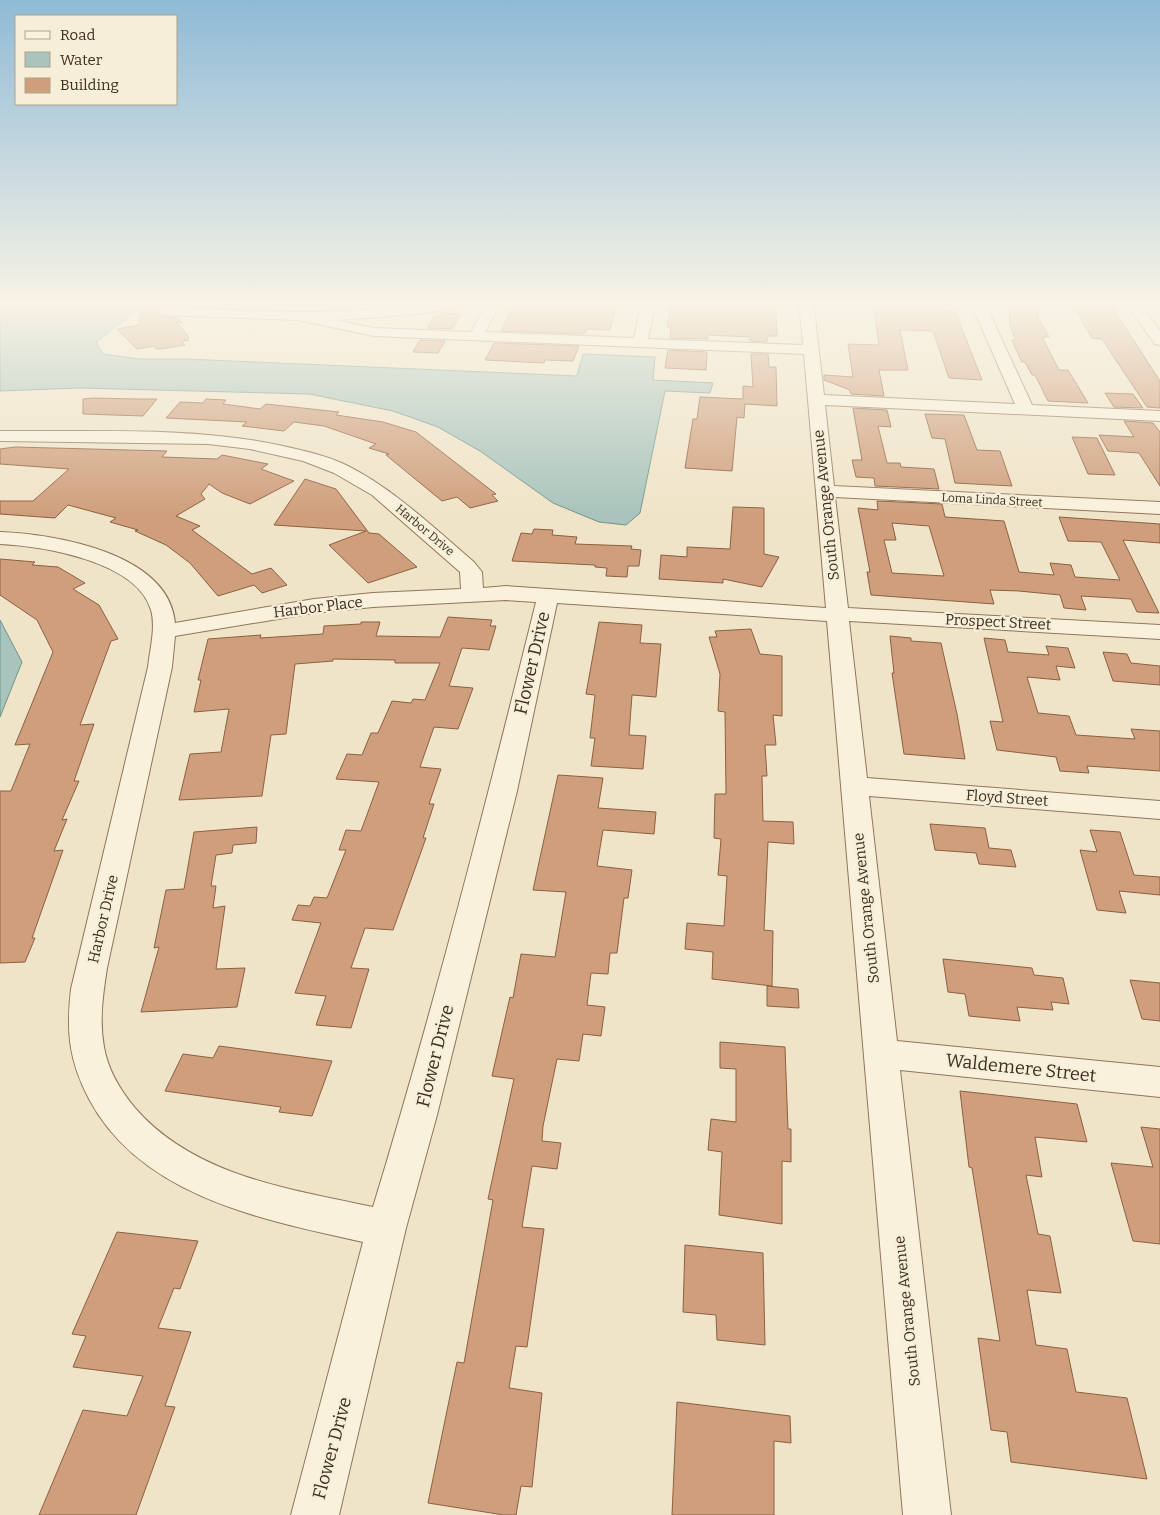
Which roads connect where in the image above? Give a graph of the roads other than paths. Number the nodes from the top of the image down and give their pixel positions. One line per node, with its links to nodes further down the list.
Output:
1 (813, 372): 3 (street, South Orange Avenue)
2 (1010, 372): 4 (street)
3 (815, 400): 4 (street); 7 (street, South Orange Avenue)
4 (1025, 410): 5 (street)
5 (1160, 416)
6 (0, 436): 10 (street, Harbor Drive)
7 (824, 491): 8 (street, Loma Linda Street); 12 (street, South Orange Avenue)
8 (1160, 508)
9 (0, 538): 13 (street, Harbor Drive)
10 (472, 594): 11 (street); 13 (street, Harbor Place)
11 (548, 596): 12 (street); 19 (street, Flower Drive)
12 (836, 614): 14 (street, Prospect Street); 15 (street, South Orange Avenue)
13 (164, 631): 19 (street, Harbor Drive)
14 (1160, 632)
15 (854, 786): 16 (street, Floyd Street); 17 (street, South Orange Avenue)
16 (1160, 810)
17 (881, 1054): 18 (street, Waldemere Street); 21 (street, South Orange Avenue)
18 (1160, 1082)
19 (386, 1228): 20 (street, Flower Drive)
20 (314, 1515)
21 (927, 1515)

